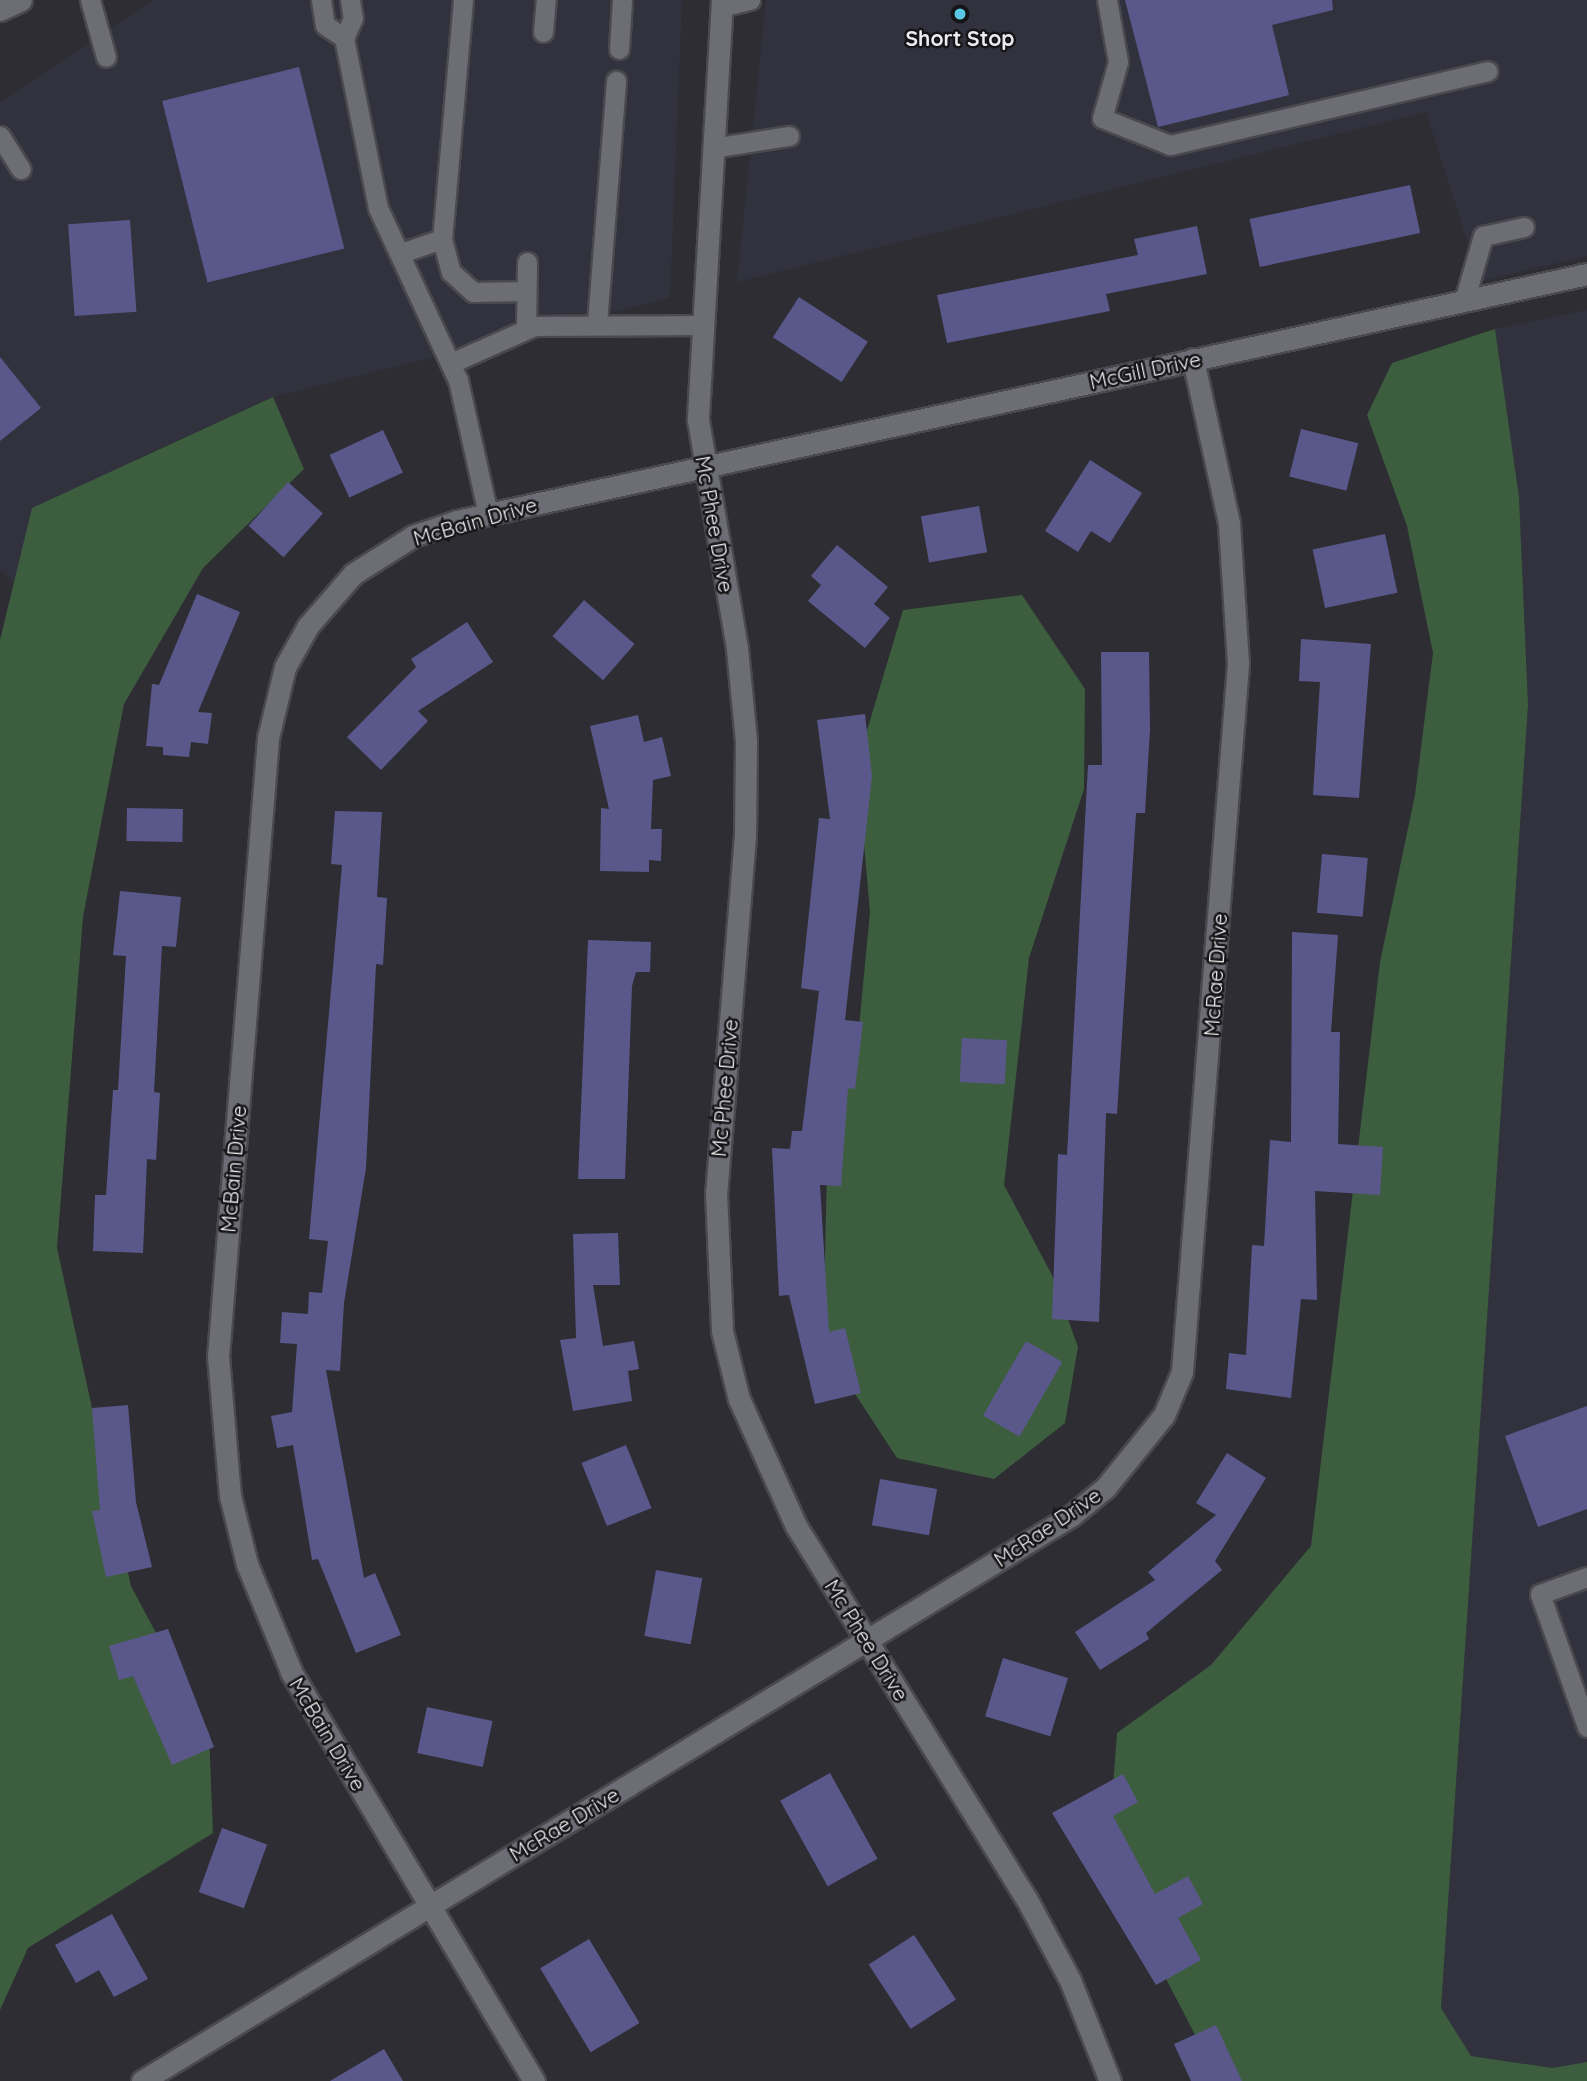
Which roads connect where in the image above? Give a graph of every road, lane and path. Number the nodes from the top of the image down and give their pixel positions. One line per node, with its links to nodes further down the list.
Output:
1 (90, 0): 13 (lane)
2 (321, 0): 11 (lane)
3 (350, 0): 11 (lane)
4 (463, 0): 21 (lane)
5 (546, 0): 10 (lane)
6 (622, 0): 12 (lane)
7 (750, 0): 9 (lane)
8 (1107, 0): 14 (lane)
9 (722, 3): 18 (street, Mc Phee Drive)
10 (543, 32)
11 (344, 38): 22 (lane)
12 (619, 49)
13 (106, 57)
14 (1488, 71)
15 (616, 81): 27 (lane)
16 (0, 136): 19 (lane)
17 (789, 136): 18 (lane)
18 (713, 148): 28 (street, Mc Phee Drive)
19 (21, 169)
20 (1524, 227): 26 (lane)
21 (442, 239): 22 (lane); 25 (lane)
22 (401, 253): 31 (lane)
23 (527, 262): 25 (lane)
24 (1587, 274): 26 (street, McGill Drive)
25 (525, 291): 29 (lane)
26 (1464, 300): 30 (street, McGill Drive)
27 (597, 323): 28 (lane); 29 (lane)
28 (703, 325): 32 (street, Mc Phee Drive)
29 (526, 329): 31 (lane)
30 (1193, 359): 32 (street, McGill Drive); 35 (street, McRae Drive)
31 (451, 363): 33 (lane)
32 (703, 466): 33 (street, McBain Drive); 35 (street, Mc Phee Drive)
33 (488, 514): 37 (street, McBain Drive)
34 (1587, 1577): 36 (lane)
35 (868, 1640): 37 (street, McRae Drive); 40 (street, Mc Phee Drive)
36 (1587, 1727)
37 (430, 1905): 38 (street, McRae Drive); 39 (street, McBain Drive)
38 (142, 2081)
39 (534, 2081)
40 (1110, 2081)

